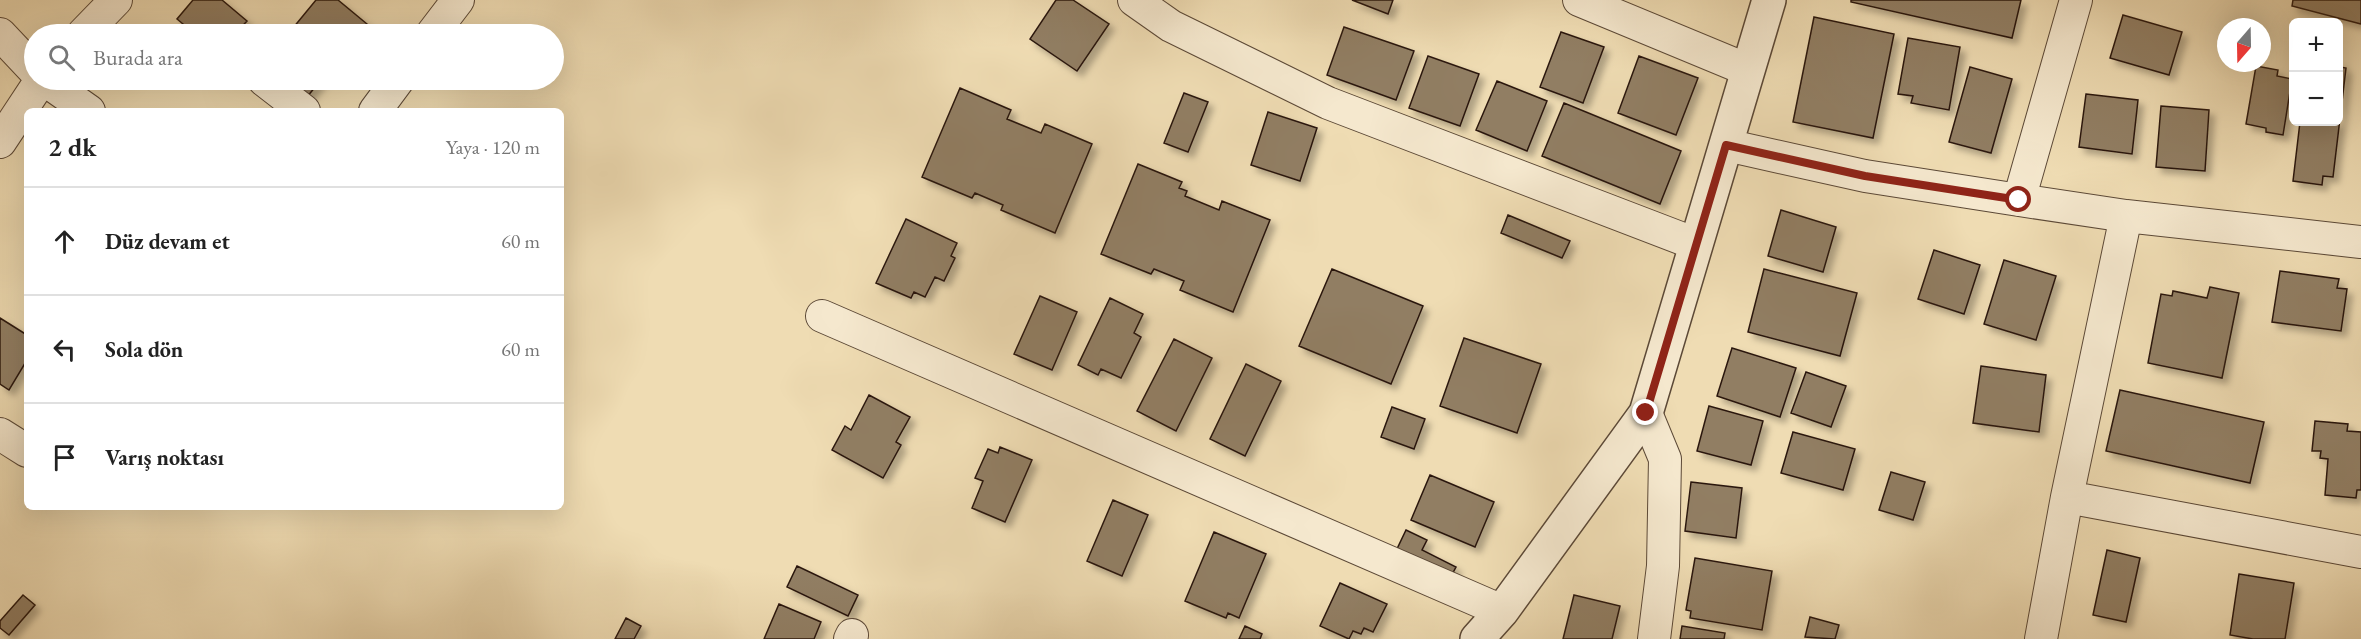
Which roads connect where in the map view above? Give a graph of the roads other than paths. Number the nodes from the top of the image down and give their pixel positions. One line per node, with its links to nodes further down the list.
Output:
1 (116, 0): 7 (street)
2 (458, 0): 8 (street)
3 (1134, 0): 24 (street)
4 (1579, 0): 11 (street)
5 (1769, 0): 11 (street)
6 (2076, 0): 21 (street)
7 (93, 24)
8 (440, 24)
9 (0, 34): 10 (street)
10 (24, 59)
11 (1748, 70): 20 (street)
12 (36, 90): 19 (street)
13 (58, 90): 16 (street)
14 (277, 90): 17 (street)
15 (391, 90): 18 (street)
16 (85, 108)
17 (300, 108)
18 (377, 108)
19 (0, 142)
20 (1726, 145): 21 (street); 24 (street)
21 (2019, 200): 22 (street)
22 (2126, 216): 23 (street); 29 (street)
23 (2361, 242)
24 (1696, 244): 26 (street)
25 (822, 316): 31 (street)
26 (1646, 413): 31 (street); 33 (street)
27 (0, 434): 28 (street)
28 (24, 449)
29 (2067, 497): 30 (street); 34 (street)
30 (2361, 552)
31 (1502, 611): 32 (street)
32 (1477, 639)
33 (1654, 639)
34 (2041, 639)

